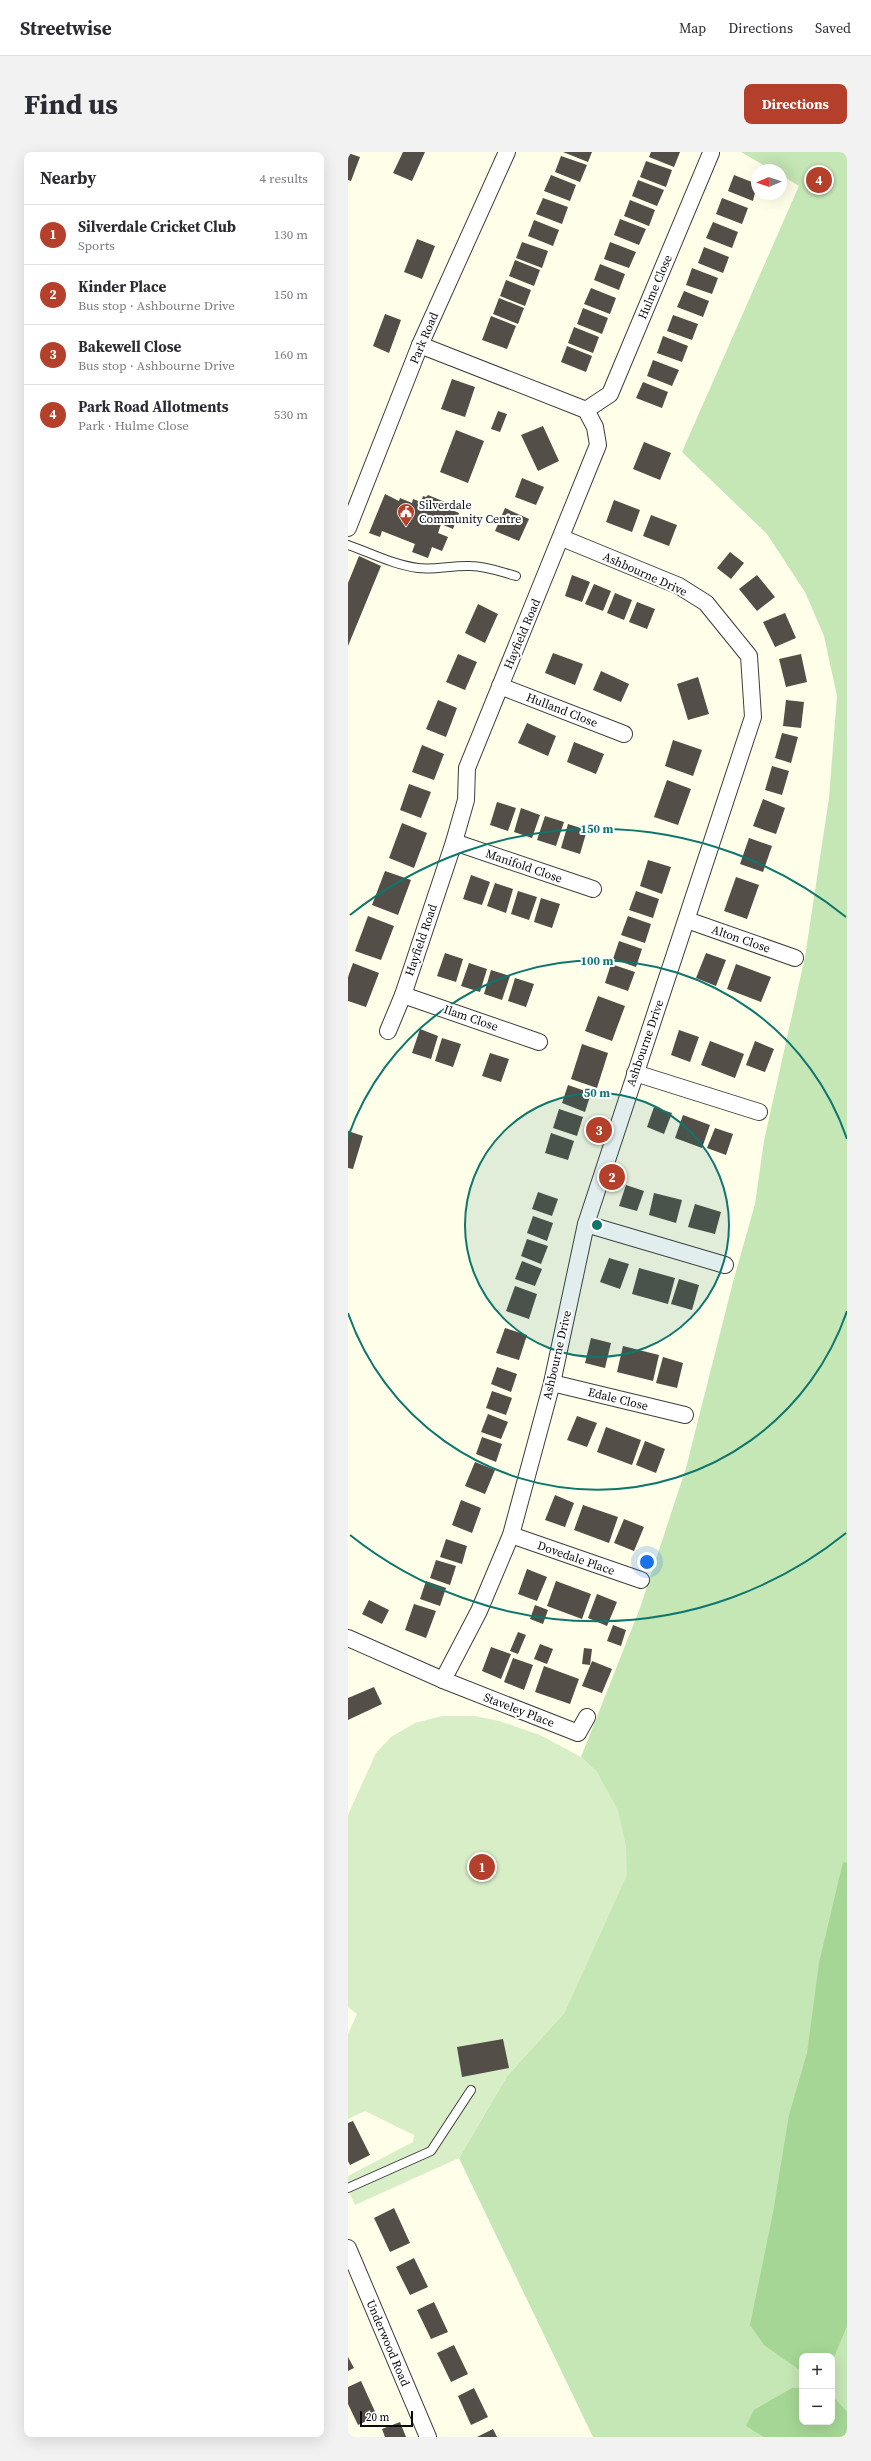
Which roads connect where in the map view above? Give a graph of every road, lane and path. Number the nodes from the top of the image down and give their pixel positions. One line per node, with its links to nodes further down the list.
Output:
1 (507, 152): 3 (street, Park Road)
2 (711, 153): 4 (street, Hulme Close)
3 (420, 345): 4 (street); 5 (street, Park Road)
4 (586, 410): 6 (street, Hayfield Road)
5 (348, 528)
6 (562, 538): 9 (street, Hayfield Road); 13 (street, Ashbourne Drive)
7 (348, 545): 8 (lane)
8 (516, 576)
9 (500, 686): 10 (street, Hulland Close); 11 (street, Hayfield Road)
10 (624, 734)
11 (454, 842): 12 (street, Manifold Close); 15 (street, Hayfield Road)
12 (593, 889)
13 (687, 920): 14 (street, Alton Close); 18 (street, Ashbourne Drive)
14 (794, 958)
15 (403, 995): 16 (street, Hayfield Road); 17 (street, Ilam Close)
16 (388, 1031)
17 (539, 1042)
18 (635, 1073): 19 (street); 20 (street, Ashbourne Drive)
19 (759, 1112)
20 (586, 1224): 21 (street); 22 (street, Ashbourne Drive)
21 (725, 1265)
22 (552, 1383): 23 (street, Edale Close); 24 (street, Ashbourne Drive)
23 (685, 1415)
24 (512, 1535): 25 (street, Dovedale Place); 27 (street, Ashbourne Drive)
25 (641, 1580)
26 (348, 1638): 27 (street)
27 (443, 1680): 28 (street, Staveley Place)
28 (587, 1716)
29 (470, 2090): 30 (lane)
30 (348, 2188)
31 (348, 2248): 32 (street, Underwood Road)
32 (428, 2437)

